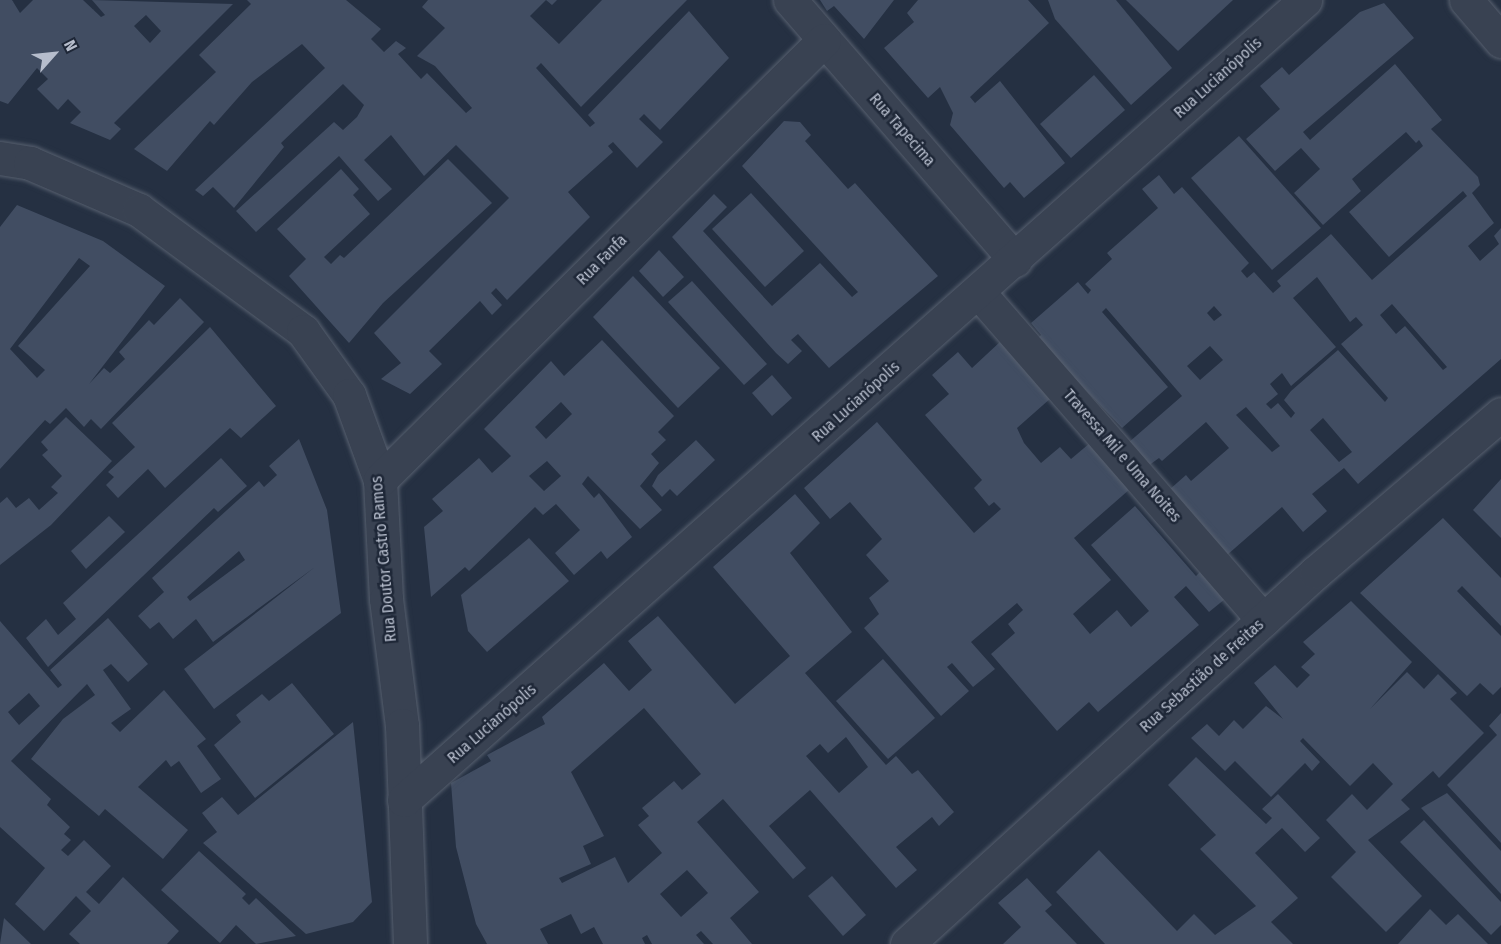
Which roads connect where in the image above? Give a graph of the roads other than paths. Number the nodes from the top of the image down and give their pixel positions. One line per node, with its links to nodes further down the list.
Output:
1 (790, 0): 4 (street, Rua Tapecima)
2 (1305, 0): 7 (street, Rua Lucianópolis)
3 (1466, 0): 5 (street)
4 (824, 39): 7 (street, Rua Tapecima); 10 (street, Rua Fanfa)
5 (1501, 41)
6 (0, 158): 10 (street, Rua Doutor Castro Ramos)
7 (1015, 260): 8 (street, Rua Lucianópolis)
8 (979, 293): 11 (street, Travessa Mil e Uma Noites); 12 (street, Rua Lucianópolis)
9 (1501, 414): 11 (street, Rua Sebastião de Freitas)
10 (380, 480): 12 (street, Rua Doutor Castro Ramos)
11 (1263, 620): 14 (street, Rua Sebastião de Freitas)
12 (404, 801): 13 (street, Rua Doutor Castro Ramos)
13 (410, 944)
14 (908, 944)

